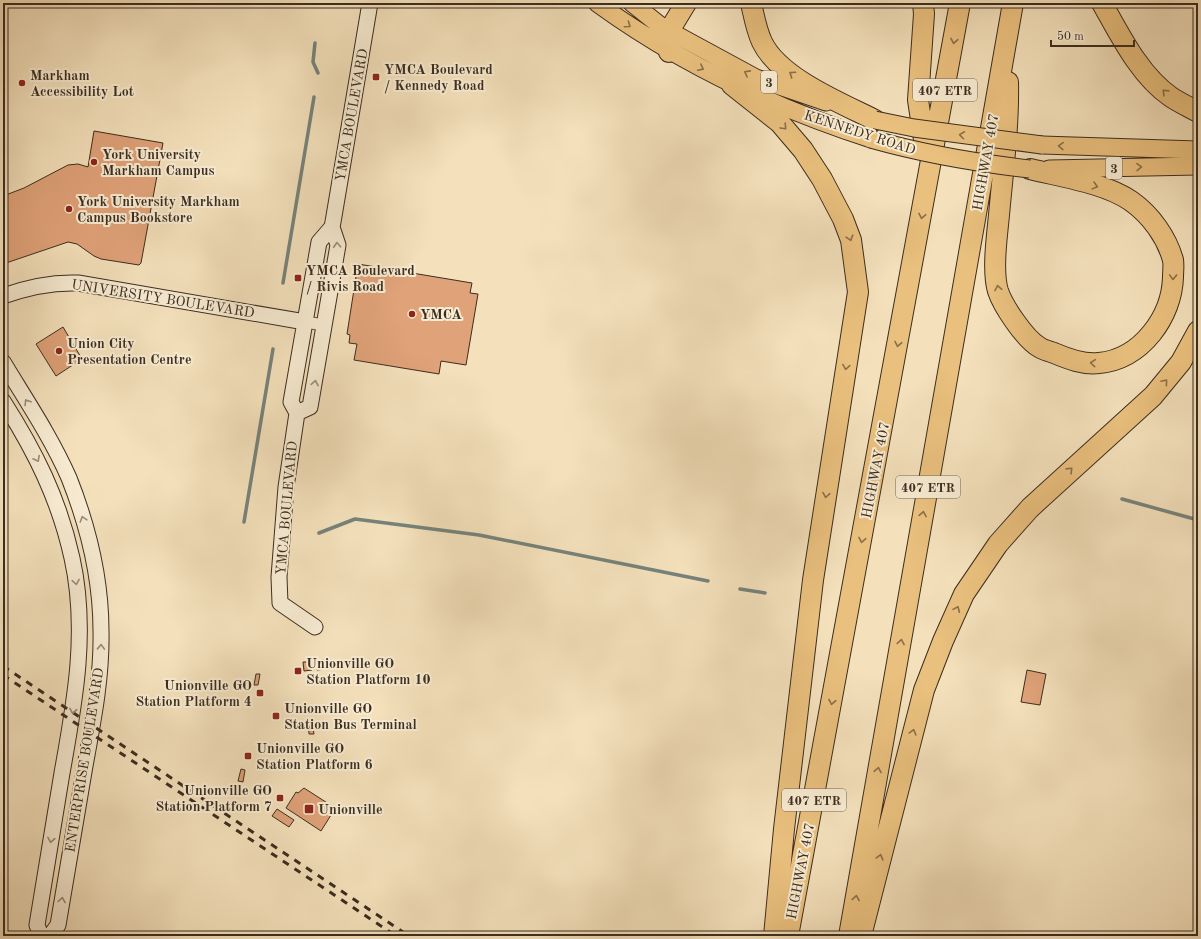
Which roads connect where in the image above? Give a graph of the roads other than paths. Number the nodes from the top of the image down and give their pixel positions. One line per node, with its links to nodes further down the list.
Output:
1 (370, 3): 20 (main road, YMCA BOULEVARD)
2 (597, 3): 12 (main road, KENNEDY ROAD / 3, one-way to 12)
3 (632, 3): 10 (main road, KENNEDY ROAD / 3)
4 (686, 3): 10 (highway)
5 (752, 3): 15 (highway, one-way to 5)
6 (923, 3): 19 (highway)
7 (960, 3): 19 (highway, HIGHWAY 407 / 407 ETR, one-way to 19)
8 (1013, 3): 11 (highway, HIGHWAY 407 / 407 ETR)
9 (1102, 3): 14 (highway, one-way to 9)
10 (670, 31): 12 (highway); 15 (main road, KENNEDY ROAD / 3, one-way to 10)
11 (1007, 39): 18 (highway, one-way to 11); 33 (highway, HIGHWAY 407 / 407 ETR, one-way to 11)
12 (670, 52): 13 (main road, KENNEDY ROAD / 3, one-way to 13)
13 (732, 84): 18 (main road, KENNEDY ROAD / 3, bridge); 31 (highway, one-way to 31)
14 (1198, 112)
15 (875, 120): 16 (main road, KENNEDY ROAD / 3, one-way to 15, bridge)
16 (1198, 150)
17 (1198, 166): 18 (main road, KENNEDY ROAD / 3, one-way to 17)
18 (1030, 169)
19 (929, 177): 32 (highway, HIGHWAY 407 / 407 ETR, one-way to 32)
20 (332, 227): 22 (main road, YMCA BOULEVARD); 23 (main road, YMCA BOULEVARD, one-way to 20)
21 (3, 296): 22 (main road, UNIVERSITY BOULEVARD)
22 (305, 322): 23 (street, UNIVERSITY BOULEVARD); 27 (main road, YMCA BOULEVARD)
23 (324, 325): 27 (main road, YMCA BOULEVARD, one-way to 23)
24 (1198, 331): 34 (highway, one-way to 24)
25 (3, 362): 30 (main road, ENTERPRISE BOULEVARD, one-way to 25)
26 (3, 401): 29 (main road, ENTERPRISE BOULEVARD, one-way to 29)
27 (297, 413): 28 (main road, YMCA BOULEVARD)
28 (315, 627)
29 (42, 936)
30 (50, 936)
31 (774, 936)
32 (788, 936)
33 (849, 936)
34 (861, 936)

